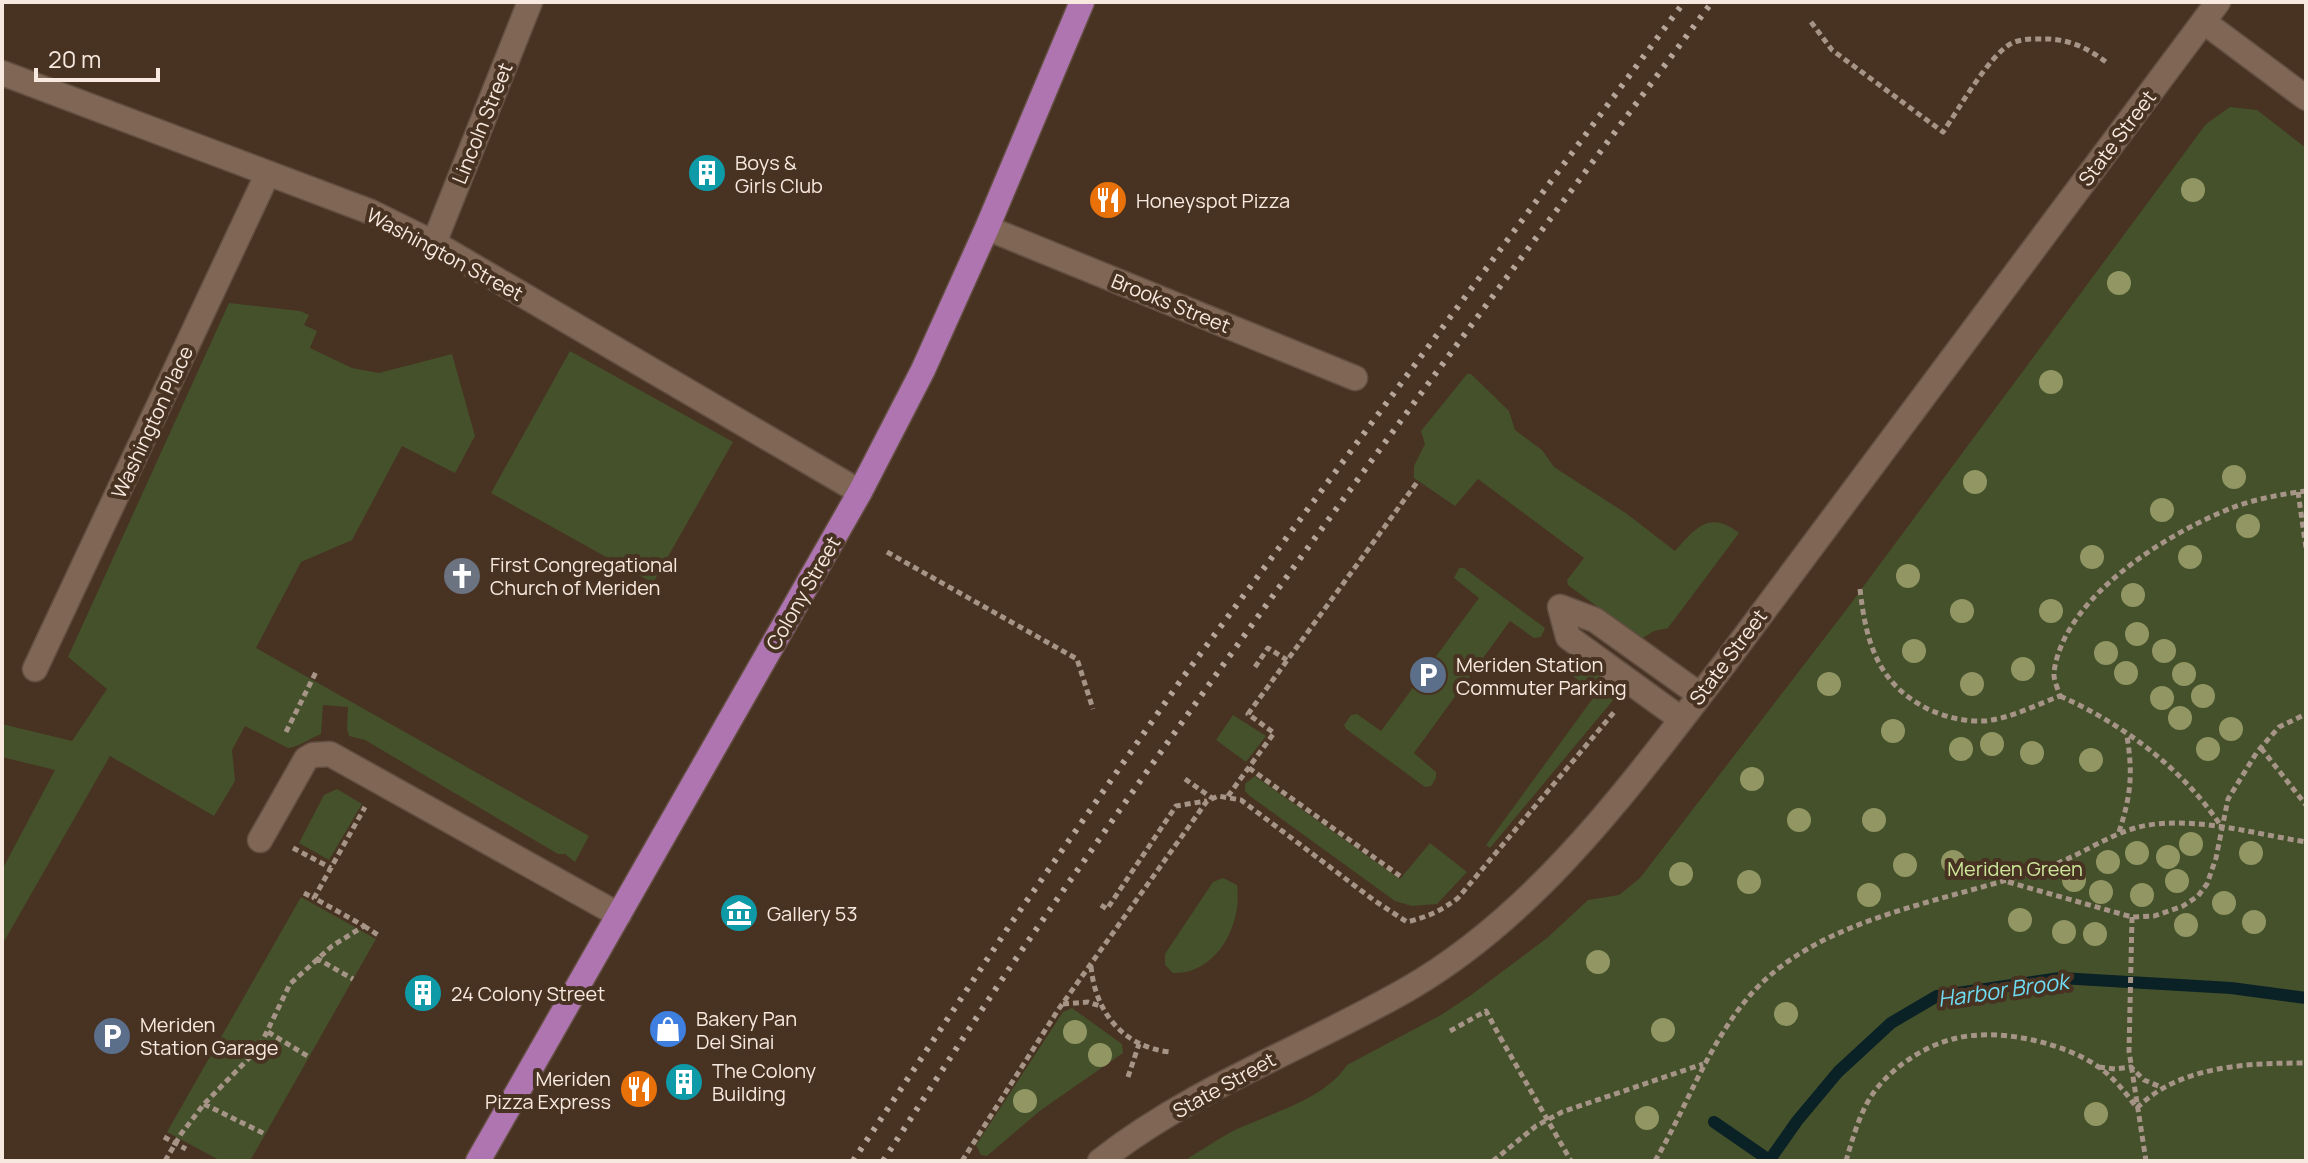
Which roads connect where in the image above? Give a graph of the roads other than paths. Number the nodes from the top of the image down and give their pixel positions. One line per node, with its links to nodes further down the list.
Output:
1 (530, 2): 9 (street, Lincoln Street)
2 (1082, 2): 8 (main road, Colony Street)
3 (2218, 2): 4 (street, State Street)
4 (2204, 22): 6 (street); 13 (street, State Street)
5 (2, 73): 7 (street, Washington Street)
6 (2306, 98)
7 (268, 173): 9 (street, Washington Street); 12 (street, Washington Place)
8 (987, 228): 10 (street, Brooks Street); 11 (main road, Colony Street)
9 (434, 243): 11 (street, Washington Street)
10 (1355, 378)
11 (860, 492): 16 (main road, Colony Street)
12 (35, 669)
13 (1700, 695): 14 (street, State Street); 14 (street)
14 (1681, 719): 18 (street, State Street)
15 (260, 840): 16 (street)
16 (619, 915): 17 (main road, Colony Street)
17 (478, 1161)
18 (1100, 1161)

